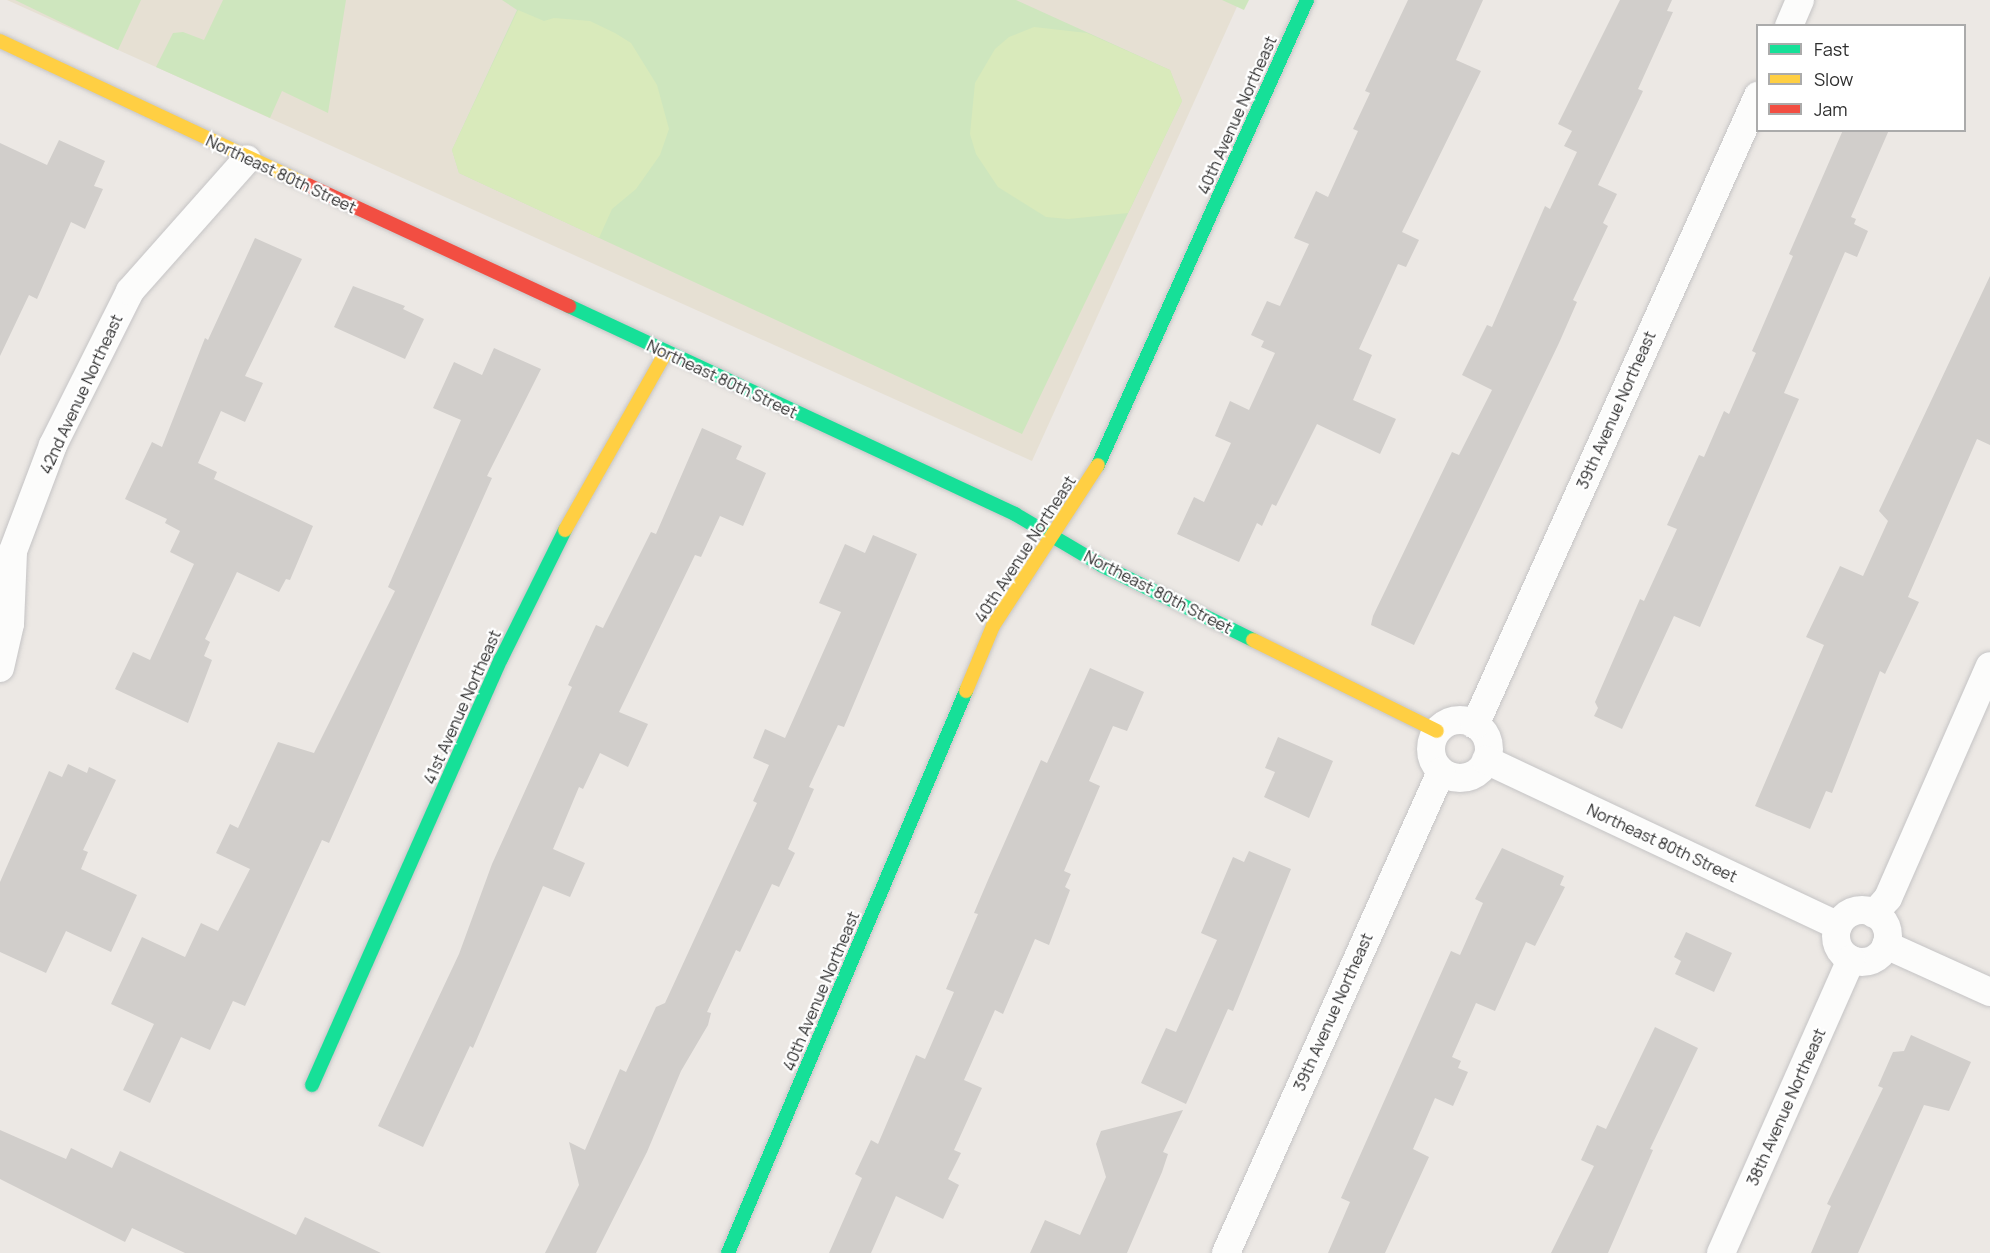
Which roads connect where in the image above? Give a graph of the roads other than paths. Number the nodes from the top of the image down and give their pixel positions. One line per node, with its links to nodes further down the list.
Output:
1 (1307, 0): 8 (street, 40th Avenue Northeast)
2 (1800, 0): 3 (street)
3 (1790, 24)
4 (0, 41): 6 (street, Northeast 80th Street)
5 (1756, 100): 11 (street, 39th Avenue Northeast)
6 (246, 159): 7 (street, Northeast 80th Street); 10 (street, 42nd Avenue Northeast)
7 (665, 354): 8 (street, Northeast 80th Street); 20 (street, 41st Avenue Northeast)
8 (1051, 535): 12 (street, Northeast 80th Street); 21 (street, 40th Avenue Northeast)
9 (1990, 666): 15 (street)
10 (0, 668)
11 (1475, 725): 12 (street); 13 (street)
12 (1437, 731): 14 (street)
13 (1486, 760): 14 (street); 16 (street, Northeast 80th Street)
14 (1441, 772): 22 (street, 39th Avenue Northeast)
15 (1874, 914): 16 (street); 17 (street)
16 (1838, 926): 18 (street)
17 (1886, 945): 18 (street); 19 (street)
18 (1851, 960): 23 (street, 38th Avenue Northeast)
19 (1990, 992)
20 (312, 1085)
21 (728, 1253)
22 (1226, 1253)
23 (1721, 1253)

